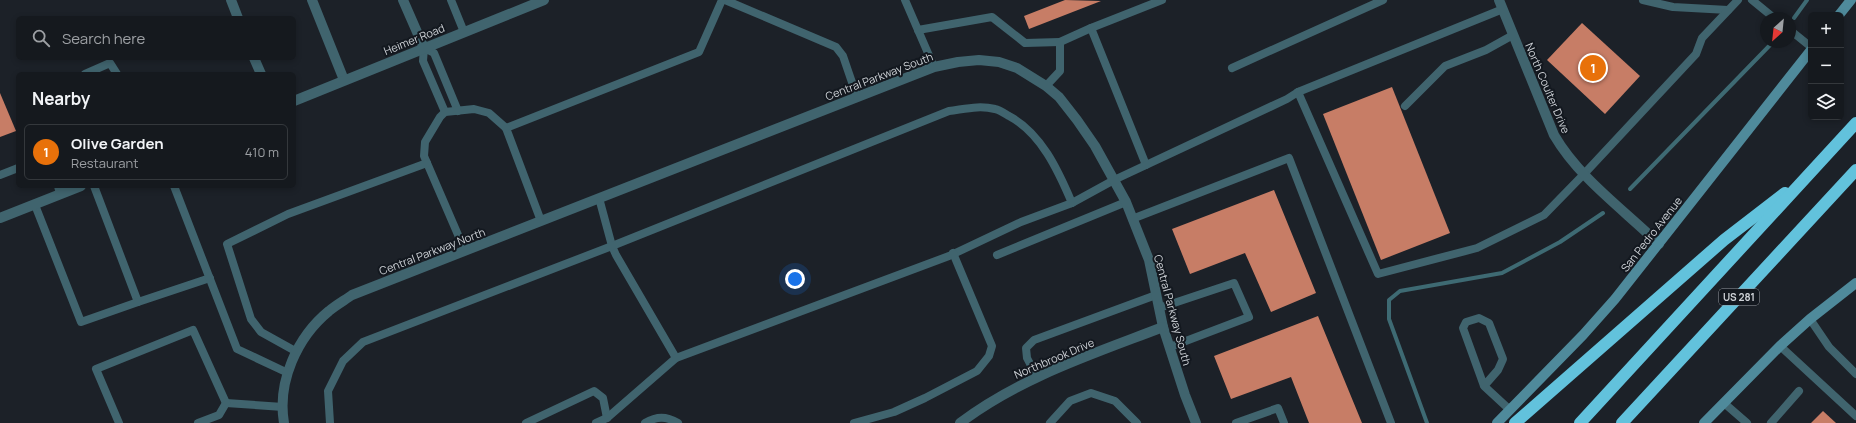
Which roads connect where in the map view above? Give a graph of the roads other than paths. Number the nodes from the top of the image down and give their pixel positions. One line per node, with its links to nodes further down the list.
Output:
1 (231, 0): 18 (street)
2 (312, 0): 34 (street)
3 (403, 0): 25 (street)
4 (450, 0): 21 (lane)
5 (544, 0): 21 (street, Heimer Road)
6 (723, 0): 37 (lane); 43 (lane)
7 (905, 0): 20 (lane)
8 (1162, 0): 19 (lane)
9 (1383, 0): 30 (lane)
10 (1643, 0): 15 (lane)
11 (1738, 0): 15 (lane)
12 (1752, 0): 16 (lane)
13 (1850, 0): 17 (main road)
14 (1501, 5): 23 (street, North Coulter Drive); 36 (lane)
15 (1728, 10): 49 (lane)
16 (1767, 12)
17 (1841, 12)
18 (237, 16)
19 (1091, 28): 24 (lane); 45 (lane)
20 (918, 30): 24 (lane); 29 (lane)
21 (464, 32): 25 (street, Heimer Road)
22 (1796, 35): 26 (lane)
23 (1513, 36): 39 (lane); 49 (street, North Coulter Drive)
24 (1060, 42): 35 (lane)
25 (424, 48): 34 (street, Heimer Road); 40 (lane); 41 (lane)
26 (1810, 48)
27 (1808, 53): 64 (main road, San Pedro Avenue)
28 (255, 60): 33 (street)
29 (934, 67): 35 (street, Central Parkway South); 37 (street, Central Parkway South)
30 (1232, 68)
31 (90, 72): 32 (lane)
32 (116, 72)
33 (260, 72)
34 (344, 80): 38 (street, Heimer Road)
35 (1046, 86): 52 (street, Central Parkway South)
36 (1298, 92): 45 (lane); 49 (lane)
37 (857, 97): 48 (street, Central Parkway South)
38 (296, 100)
39 (1405, 106)
40 (458, 111): 41 (lane); 43 (lane)
41 (445, 112): 44 (lane)
42 (1856, 122): 51 (highway, US 281)
43 (506, 128): 63 (lane)
44 (427, 163): 66 (lane); 78 (lane)
45 (1146, 166): 52 (lane)
46 (16, 169): 50 (lane)
47 (1856, 170): 111 (highway, US 281)
48 (664, 173): 57 (street, Central Parkway North)
49 (1584, 174): 64 (street, North Coulter Drive)
50 (0, 175)
51 (1808, 176): 109 (highway); 110 (highway, US 281)
52 (1114, 180): 58 (street, Central Parkway South); 59 (lane)
53 (70, 188): 56 (street)
54 (95, 188): 72 (lane)
55 (175, 188): 69 (lane)
56 (59, 190): 60 (street)
57 (600, 198): 63 (street, Central Parkway North); 65 (lane)
58 (1126, 202): 62 (street, Central Parkway South); 68 (lane)
59 (1072, 203): 65 (lane); 67 (lane)
60 (34, 204): 61 (street); 72 (lane)
61 (0, 218)
62 (1132, 219): 71 (street, Central Parkway South); 107 (lane)
63 (541, 221): 66 (street, Central Parkway North)
64 (1658, 244): 88 (main road, San Pedro Avenue)
65 (612, 246): 79 (lane); 95 (lane)
66 (465, 251): 78 (street, Central Parkway North)
67 (953, 253): 79 (lane); 91 (lane)
68 (996, 255)
69 (210, 278): 72 (lane); 80 (lane)
70 (1856, 283): 74 (main road)
71 (1156, 295): 73 (street, Central Parkway South); 82 (lane)
72 (138, 302)
73 (1159, 308): 75 (street, Central Parkway South); 77 (lane)
74 (1810, 318): 76 (main road); 81 (lane)
75 (1163, 327): 77 (street, Central Parkway South); 82 (street, Northbrook Drive)
76 (1780, 346): 86 (main road); 89 (lane)
77 (1170, 347): 104 (street, Central Parkway South)
78 (296, 352): 80 (street, Central Parkway North)
79 (676, 358): 90 (lane)
80 (288, 373): 87 (street, Central Parkway North)
81 (1856, 374)
82 (1037, 377): 101 (street, Northbrook Drive)
83 (1484, 386): 83 (lane); 88 (lane)
84 (1799, 391): 114 (lane)
85 (226, 403): 87 (lane); 92 (lane); 93 (lane)
86 (1724, 403): 112 (main road); 113 (lane)
87 (283, 407): 94 (street, Central Parkway North)
88 (1510, 410): 108 (main road, San Pedro Avenue)
89 (1856, 416)
90 (607, 418): 96 (lane); 97 (lane)
91 (876, 420): 100 (lane)
92 (119, 423)
93 (198, 423)
94 (284, 423)
95 (330, 423)
96 (526, 423)
97 (596, 423)
98 (645, 423): 99 (lane)
99 (678, 423)
100 (854, 423)
101 (960, 423)
102 (1050, 423): 103 (lane)
103 (1138, 423)
104 (1196, 423)
105 (1236, 423): 106 (lane)
106 (1284, 423)
107 (1391, 423)
108 (1498, 423)
109 (1515, 423)
110 (1580, 423)
111 (1622, 423)
112 (1704, 423)
113 (1747, 423)
114 (1771, 423)

